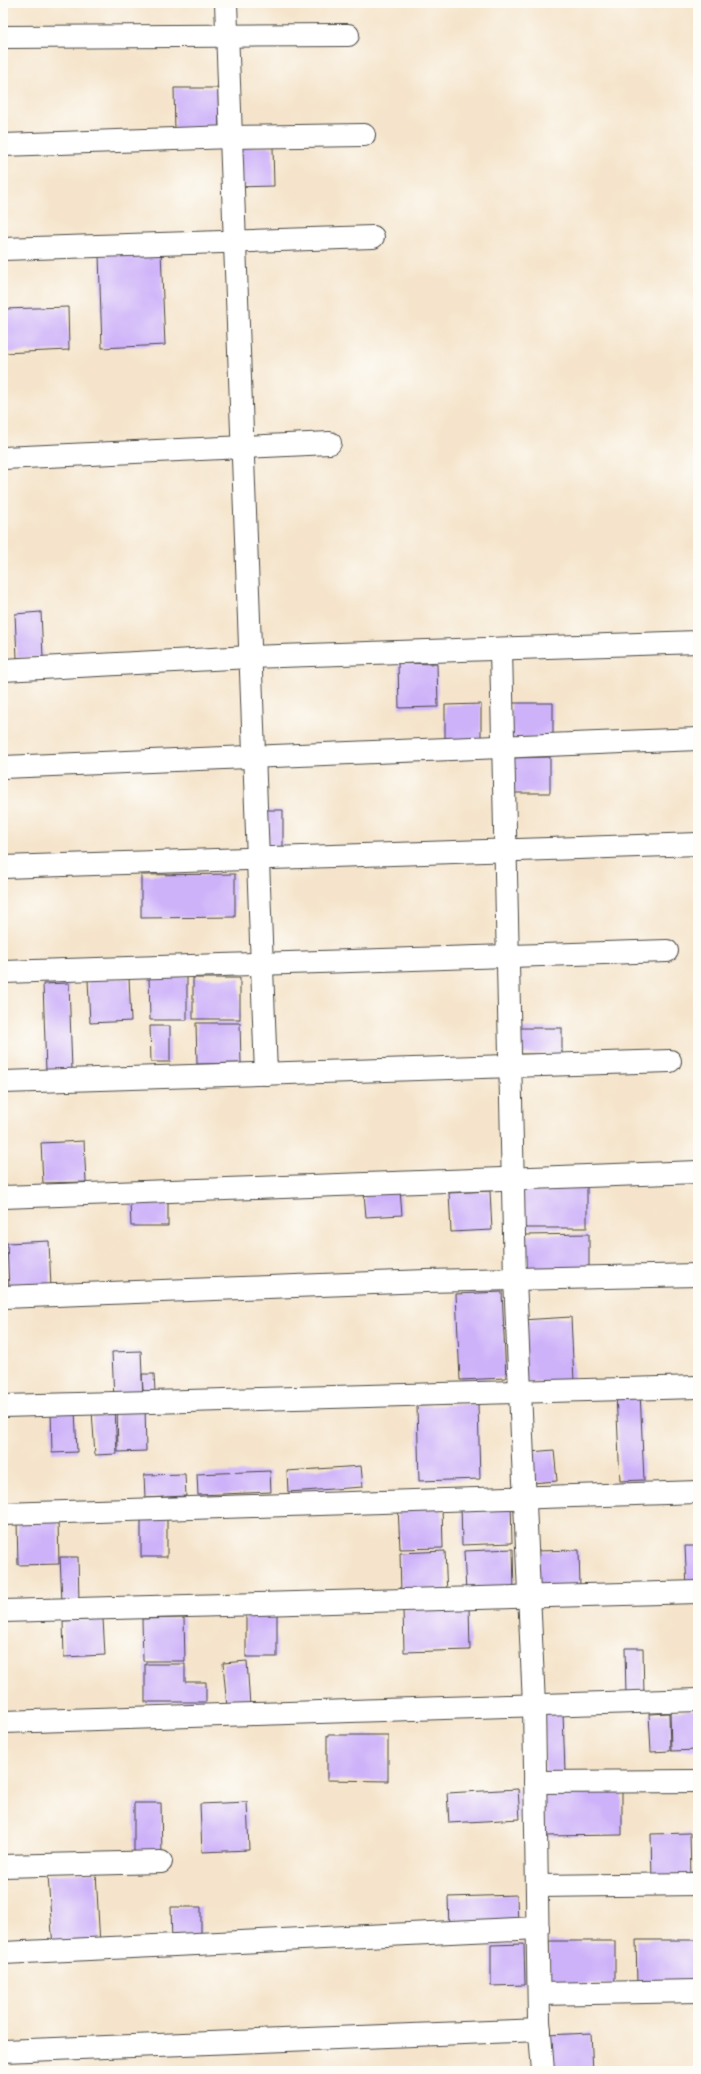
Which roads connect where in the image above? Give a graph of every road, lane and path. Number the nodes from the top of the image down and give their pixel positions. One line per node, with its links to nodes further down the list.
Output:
1 (226, 3): 3 (street)
2 (348, 35): 3 (street)
3 (227, 36): 4 (street); 6 (street)
4 (3, 37)
5 (364, 135): 6 (street)
6 (231, 137): 7 (street); 9 (street)
7 (3, 145)
8 (373, 237): 9 (street)
9 (234, 242): 10 (street); 12 (street)
10 (3, 249)
11 (330, 443): 12 (street)
12 (242, 446): 13 (street); 16 (street)
13 (3, 458)
14 (698, 642): 15 (street)
15 (501, 648): 16 (street); 19 (street)
16 (250, 657): 17 (street); 20 (street)
17 (3, 670)
18 (698, 739): 19 (street)
19 (503, 747): 20 (street); 23 (street)
20 (254, 758): 21 (street); 24 (street)
21 (3, 766)
22 (698, 844): 23 (street)
23 (506, 852): 24 (street); 27 (street)
24 (258, 859): 25 (street); 28 (street)
25 (3, 867)
26 (667, 951): 27 (street)
27 (508, 956): 28 (street); 31 (street)
28 (262, 964): 29 (street); 32 (street)
29 (3, 972)
30 (670, 1060): 31 (street)
31 (511, 1066): 32 (street); 35 (street)
32 (266, 1074): 33 (street)
33 (3, 1082)
34 (698, 1172): 35 (street)
35 (514, 1179): 36 (street); 38 (street)
36 (3, 1197)
37 (698, 1275): 38 (street)
38 (515, 1279): 39 (street); 41 (street)
39 (3, 1297)
40 (698, 1387): 41 (street)
41 (520, 1392): 42 (street); 44 (street)
42 (3, 1406)
43 (698, 1492): 44 (street)
44 (525, 1498): 45 (street); 47 (street)
45 (3, 1514)
46 (698, 1592): 47 (street)
47 (529, 1597): 48 (street); 50 (street)
48 (3, 1611)
49 (698, 1700): 50 (street)
50 (534, 1705): 51 (street); 53 (street)
51 (3, 1722)
52 (698, 1781): 53 (street)
53 (535, 1782): 57 (street)
54 (160, 1862): 55 (street)
55 (3, 1866)
56 (698, 1884): 57 (street)
57 (537, 1886): 58 (street)
58 (538, 1928): 59 (street); 61 (street)
59 (3, 1953)
60 (698, 1991): 61 (street)
61 (539, 1994): 62 (street)
62 (540, 2030): 63 (street); 64 (street)
63 (3, 2051)
64 (543, 2071)

